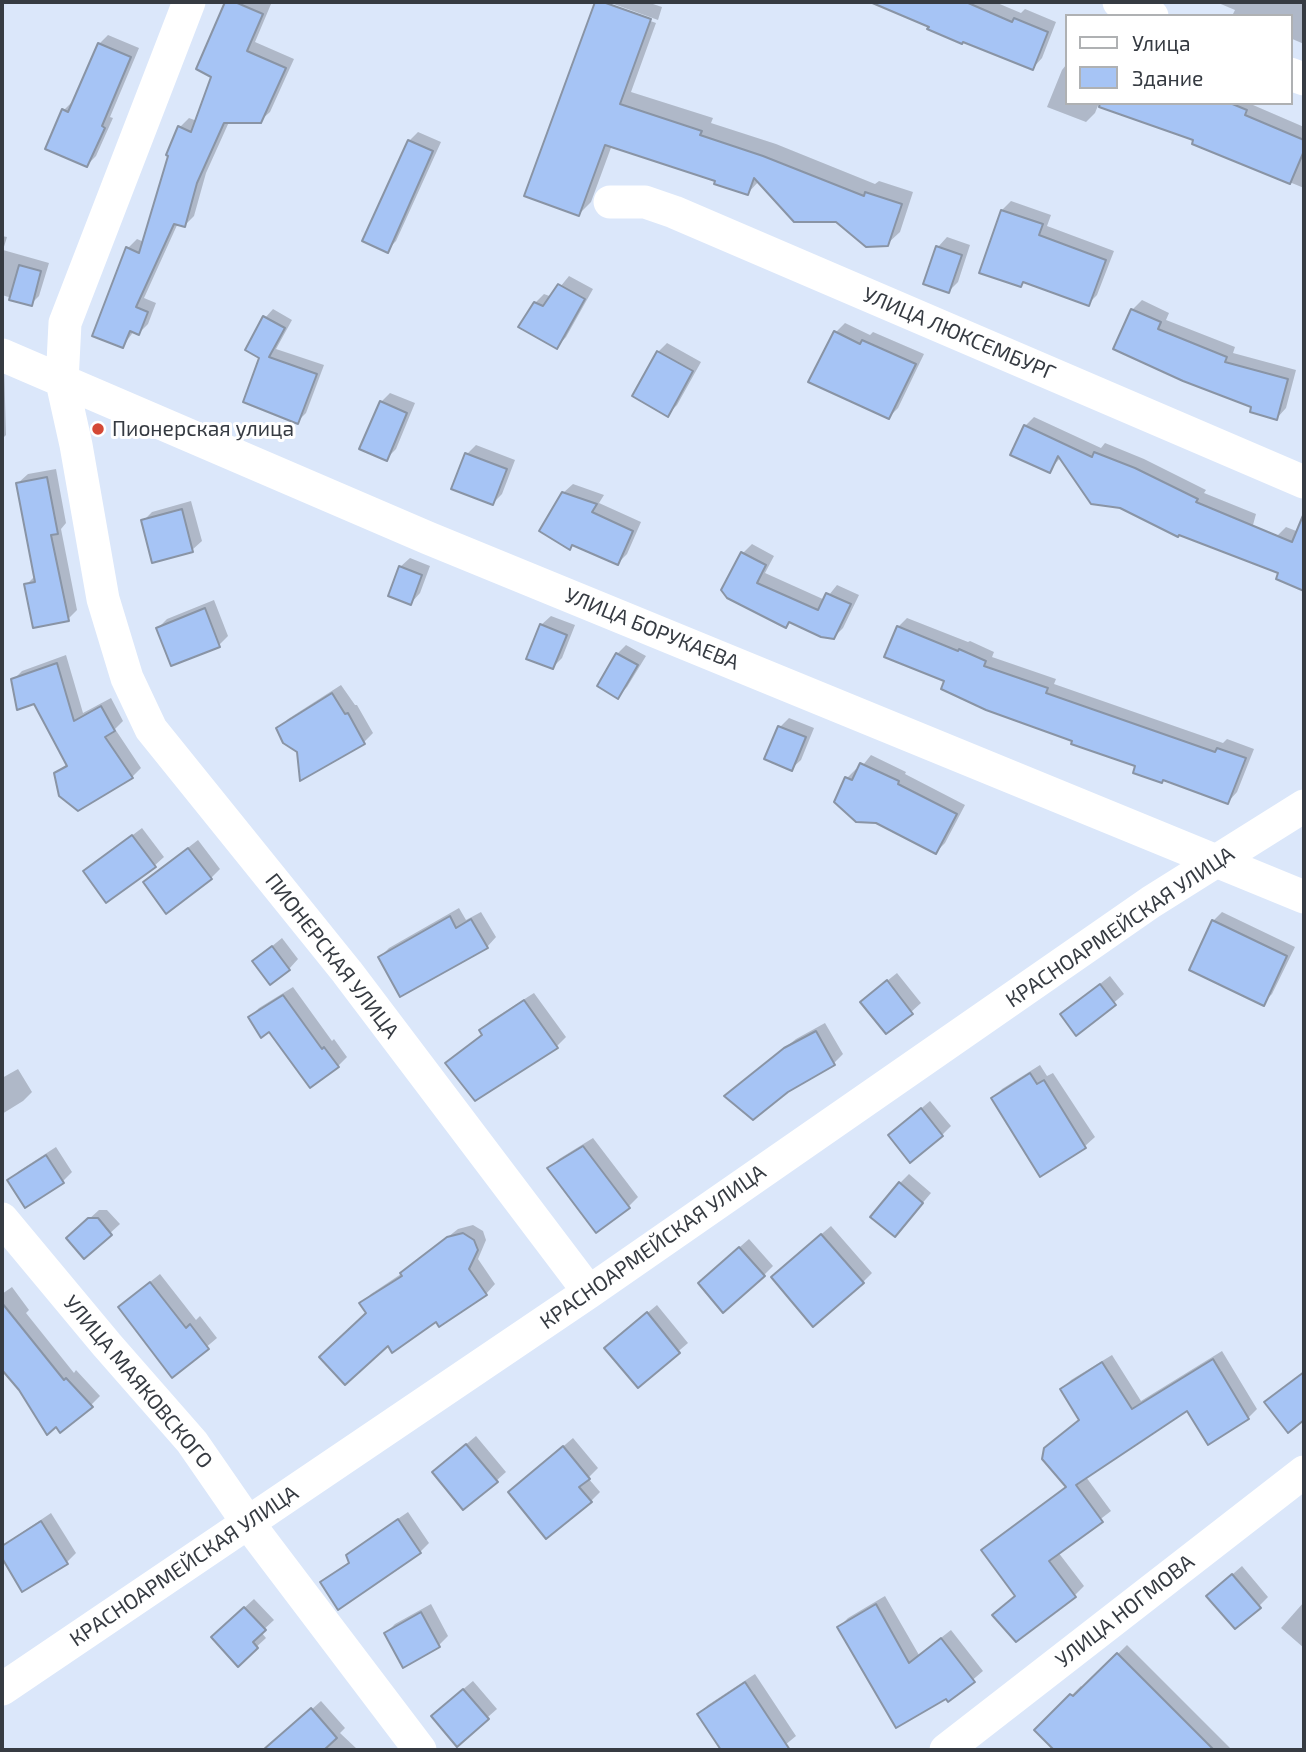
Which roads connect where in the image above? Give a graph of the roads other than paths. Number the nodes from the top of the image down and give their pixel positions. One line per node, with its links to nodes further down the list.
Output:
1 (189, 2): 6 (street, ПИОНЕРСКАЯ УЛИЦА)
2 (1119, 2): 3 (street)
3 (1147, 14)
4 (610, 202): 7 (street, УЛИЦА ЛЮКСЕМБУРГ)
5 (2, 355): 6 (street, УЛИЦА БОРУКАЕВА)
6 (62, 382): 9 (street, УЛИЦА БОРУКАЕВА); 12 (street, ПИОНЕРСКАЯ УЛИЦА)
7 (1304, 482)
8 (1304, 806): 9 (street, КРАСНОАРМЕЙСКАЯ УЛИЦА)
9 (1217, 862): 10 (street, УЛИЦА БОРУКАЕВА); 12 (street, КРАСНОАРМЕЙСКАЯ УЛИЦА)
10 (1304, 897)
11 (2, 1219): 14 (street, УЛИЦА МАЯКОВСКОГО)
12 (589, 1292): 14 (street, КРАСНОАРМЕЙСКАЯ УЛИЦА)
13 (1304, 1472): 17 (street, УЛИЦА НОГМОВА)
14 (248, 1523): 15 (street, КРАСНОАРМЕЙСКАЯ УЛИЦА); 16 (street, УЛИЦА МАЯКОВСКОГО)
15 (2, 1689)
16 (420, 1750)
17 (946, 1750)

